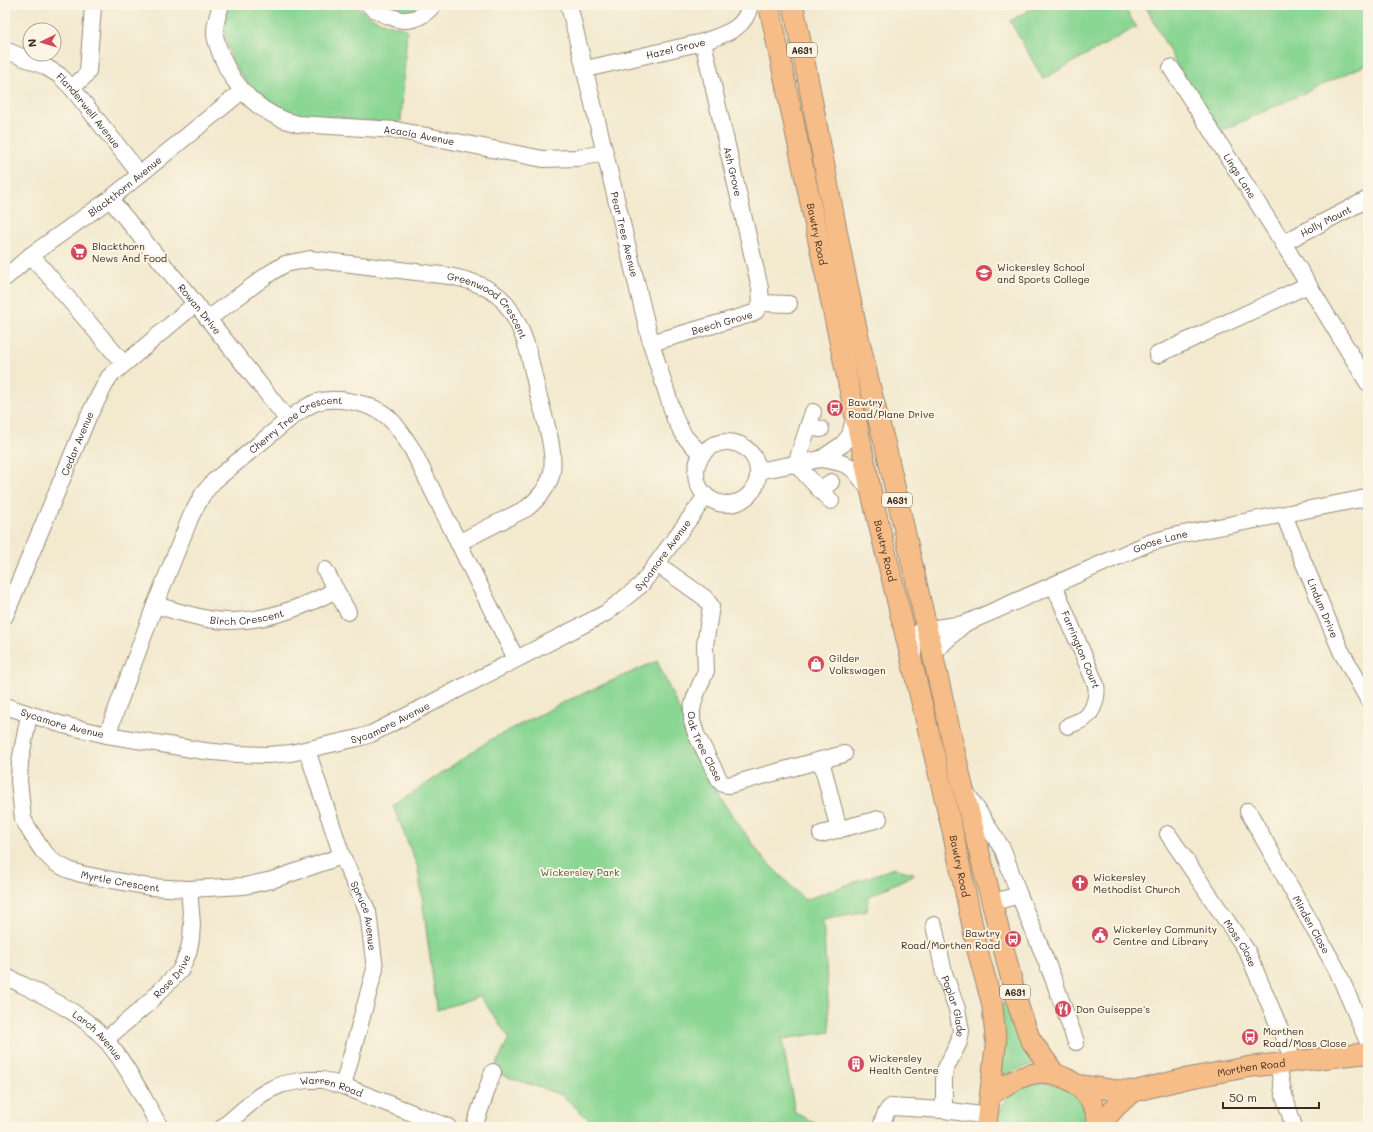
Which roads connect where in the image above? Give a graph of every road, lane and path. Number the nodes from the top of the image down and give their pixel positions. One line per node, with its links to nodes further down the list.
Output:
1 (220, 5): 14 (street, Acacia Avenue)
2 (369, 5): 3 (street)
3 (433, 5)
4 (570, 5): 12 (street, Pear Tree Avenue)
5 (750, 5): 9 (street, Hazel Grove)
6 (769, 5): 31 (main road, Bawtry Road / A631)
7 (793, 5): 52 (main road, Bawtry Road / A631)
8 (93, 7): 13 (street)
9 (703, 42): 12 (street, Hazel Grove); 23 (street, Ash Grove)
10 (5, 50): 13 (street, Flanderwell Avenue)
11 (1171, 68): 19 (street, Lings Lane)
12 (586, 69): 15 (street, Pear Tree Avenue)
13 (72, 88): 16 (street, Flanderwell Avenue)
14 (242, 91): 15 (street, Acacia Avenue); 16 (street, Blackthorn Avenue)
15 (605, 153): 27 (street, Pear Tree Avenue)
16 (140, 174): 17 (street, Blackthorn Avenue)
17 (110, 199): 20 (street, Blackthorn Avenue); 24 (street, Rowan Drive)
18 (1368, 199): 19 (street, Holly Mount)
19 (1283, 243): 22 (street, Lings Lane)
20 (31, 256): 21 (street, Blackthorn Avenue); 29 (street)
21 (5, 278)
22 (1308, 284): 28 (street); 30 (street, Lings Lane)
23 (762, 303): 25 (street, Beech Grove); 27 (street, Beech Grove)
24 (195, 304): 26 (street, Rowan Drive); 29 (street, Cedar Avenue)
25 (789, 304)
26 (208, 319): 32 (street, Rowan Drive); 43 (street, Greenwood Crescent)
27 (651, 343): 34 (street, Pear Tree Avenue)
28 (1157, 355)
29 (124, 364): 50 (street, Cedar Avenue)
30 (1368, 383)
31 (855, 413): 35 (street); 40 (main road, Bawtry Road / A631)
32 (288, 420): 43 (street, Cherry Tree Crescent); 48 (street, Cherry Tree Crescent)
33 (814, 423): 36 (street)
34 (701, 454): 37 (street); 39 (street)
35 (821, 459): 36 (street); 40 (street)
36 (796, 464): 37 (street); 38 (street)
37 (758, 471): 39 (street)
38 (827, 491)
39 (706, 496): 44 (street, Sycamore Avenue)
40 (872, 496): 55 (main road, Bawtry Road / A631)
41 (1368, 496): 42 (street, Goose Lane)
42 (1284, 515): 46 (street, Goose Lane); 56 (street, Lindum Drive)
43 (458, 543): 54 (street, Cherry Tree Crescent)
44 (656, 564): 54 (street, Sycamore Avenue); 63 (street, Oak Tree Close)
45 (325, 570): 47 (street)
46 (1054, 585): 51 (street, Goose Lane); 59 (street, Farrington Court)
47 (336, 590): 48 (street, Birch Crescent); 49 (street)
48 (155, 605): 60 (street, Cherry Tree Crescent)
49 (348, 612)
50 (5, 616)
51 (964, 624): 52 (street, Goose Lane); 53 (street, Goose Lane)
52 (927, 628): 53 (main road, Bawtry Road / A631); 55 (street)
53 (932, 654): 64 (main road, Bawtry Road / A631)
54 (516, 659): 61 (street, Sycamore Avenue)
55 (914, 669): 86 (main road, Bawtry Road / A631)
56 (1368, 699)
57 (5, 706): 58 (street, Sycamore Avenue)
58 (30, 715): 60 (street, Sycamore Avenue); 71 (street, Myrtle Crescent)
59 (1068, 726)
60 (107, 735): 61 (street, Sycamore Avenue)
61 (307, 750): 70 (street, Spruce Avenue)
62 (844, 754): 63 (street)
63 (821, 760): 67 (street)
64 (962, 784): 72 (street, Bawtry Road); 73 (main road, Bawtry Road / A631)
65 (1248, 811): 78 (street, Minden Close)
66 (879, 819): 67 (street)
67 (838, 830): 68 (street)
68 (821, 834)
69 (1168, 834): 80 (street, Moss Close)
70 (342, 856): 71 (street, Myrtle Crescent); 84 (street, Spruce Avenue)
71 (189, 889): 76 (street, Rose Drive)
72 (1019, 895): 73 (street); 77 (street, Bawtry Road)
73 (991, 903): 82 (main road, Bawtry Road / A631)
74 (934, 925): 87 (street, Poplar Glade)
75 (5, 976): 76 (street, Larch Avenue)
76 (105, 1040): 89 (street, Larch Avenue)
77 (1076, 1042)
78 (1368, 1042)
79 (1368, 1053): 80 (main road, Morthen Road)
80 (1286, 1063): 85 (main road, Morthen Road); 95 (street, Moss Close)
81 (493, 1072): 92 (street)
82 (1055, 1074): 83 (main road, A631); 86 (main road, A631)
83 (1078, 1085): 85 (main road, Morthen Road); 94 (main road, A631)
84 (343, 1086): 90 (street, Warren Road); 91 (street, Warren Road)
85 (1135, 1090): 94 (main road, Morthen Road)
86 (990, 1096): 88 (main road, A631)
87 (944, 1110): 88 (street); 93 (street)
88 (987, 1121)
89 (160, 1127)
90 (223, 1127)
91 (448, 1127)
92 (474, 1127)
93 (881, 1127)
94 (1099, 1127)
95 (1294, 1127)

